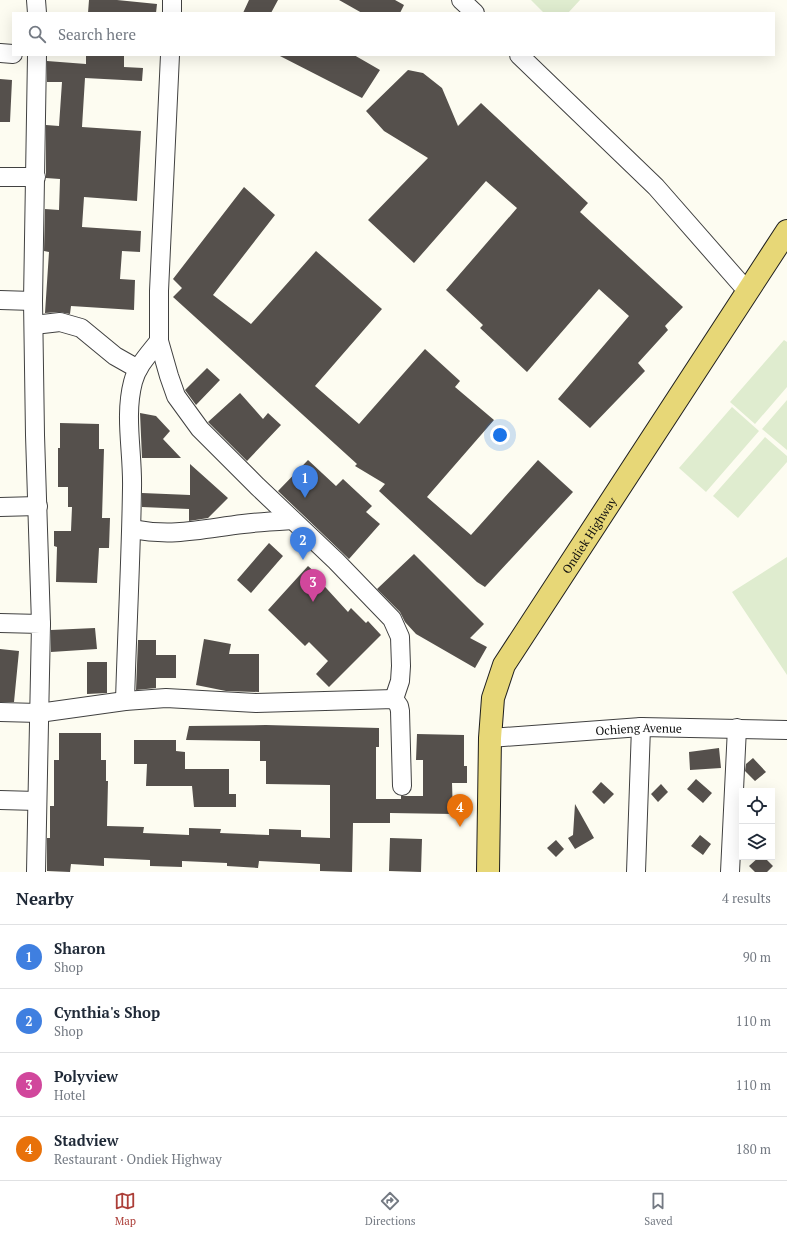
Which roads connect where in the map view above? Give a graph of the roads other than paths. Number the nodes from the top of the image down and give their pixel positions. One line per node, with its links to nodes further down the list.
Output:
1 (36, 0): 4 (street)
2 (172, 0): 5 (street)
3 (461, 0): 6 (street)
4 (37, 12)
5 (172, 12)
6 (474, 12)
7 (0, 53): 8 (street)
8 (12, 54)
9 (37, 56): 12 (street)
10 (170, 56): 19 (street)
11 (520, 56): 15 (street)
12 (36, 177): 13 (street); 17 (street)
13 (0, 178)
14 (787, 231): 15 (main road, Ondiek Highway)
15 (748, 292): 34 (main road, Ondiek Highway)
16 (0, 300): 17 (street)
17 (33, 301): 18 (street)
18 (34, 325): 20 (street); 21 (street)
19 (159, 341): 20 (street); 23 (street)
20 (138, 369): 24 (street)
21 (38, 506): 22 (street); 26 (street)
22 (0, 507)
23 (292, 520): 24 (street); 27 (street)
24 (132, 529): 28 (street)
25 (0, 623): 26 (street)
26 (40, 624): 30 (street)
27 (394, 699): 28 (street); 35 (street)
28 (125, 701): 30 (street)
29 (0, 712): 30 (street)
30 (39, 712): 37 (street)
31 (641, 727): 32 (street, Ochieng Avenue); 34 (street, Ochieng Avenue); 40 (street)
32 (737, 728): 33 (street, Ochieng Avenue); 41 (street)
33 (787, 730)
34 (490, 738): 39 (main road, Ondiek Highway)
35 (402, 786)
36 (0, 800): 37 (street)
37 (37, 801): 38 (street)
38 (36, 872)
39 (488, 872)
40 (636, 872)
41 (730, 872)

